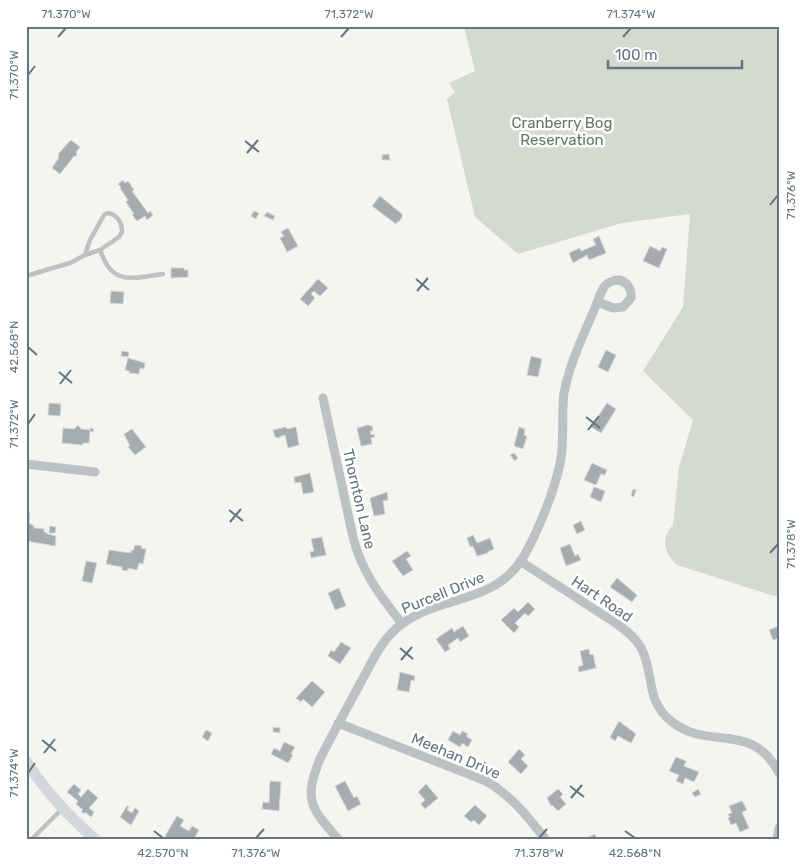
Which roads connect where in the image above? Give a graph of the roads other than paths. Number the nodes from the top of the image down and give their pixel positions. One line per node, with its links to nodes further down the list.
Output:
1 (100, 250): 2 (lane); 2 (lane); 3 (lane)
2 (85, 255): 4 (lane)
3 (163, 274)
4 (26, 276)
5 (598, 302): 9 (street, Purcell Drive)
6 (323, 398): 10 (street, Thornton Lane)
7 (26, 464): 8 (street)
8 (95, 472)
9 (520, 561): 10 (street, Purcell Drive); 13 (street, Hart Road)
10 (402, 624): 11 (street, Purcell Drive)
11 (338, 724): 18 (street, Purcell Drive); 19 (street, Meehan Drive)
12 (26, 761): 14 (main road)
13 (779, 773)
14 (62, 809): 16 (lane); 17 (main road)
15 (779, 828): 20 (street)
16 (31, 840)
17 (96, 840)
18 (339, 840)
19 (546, 840)
20 (777, 840)

